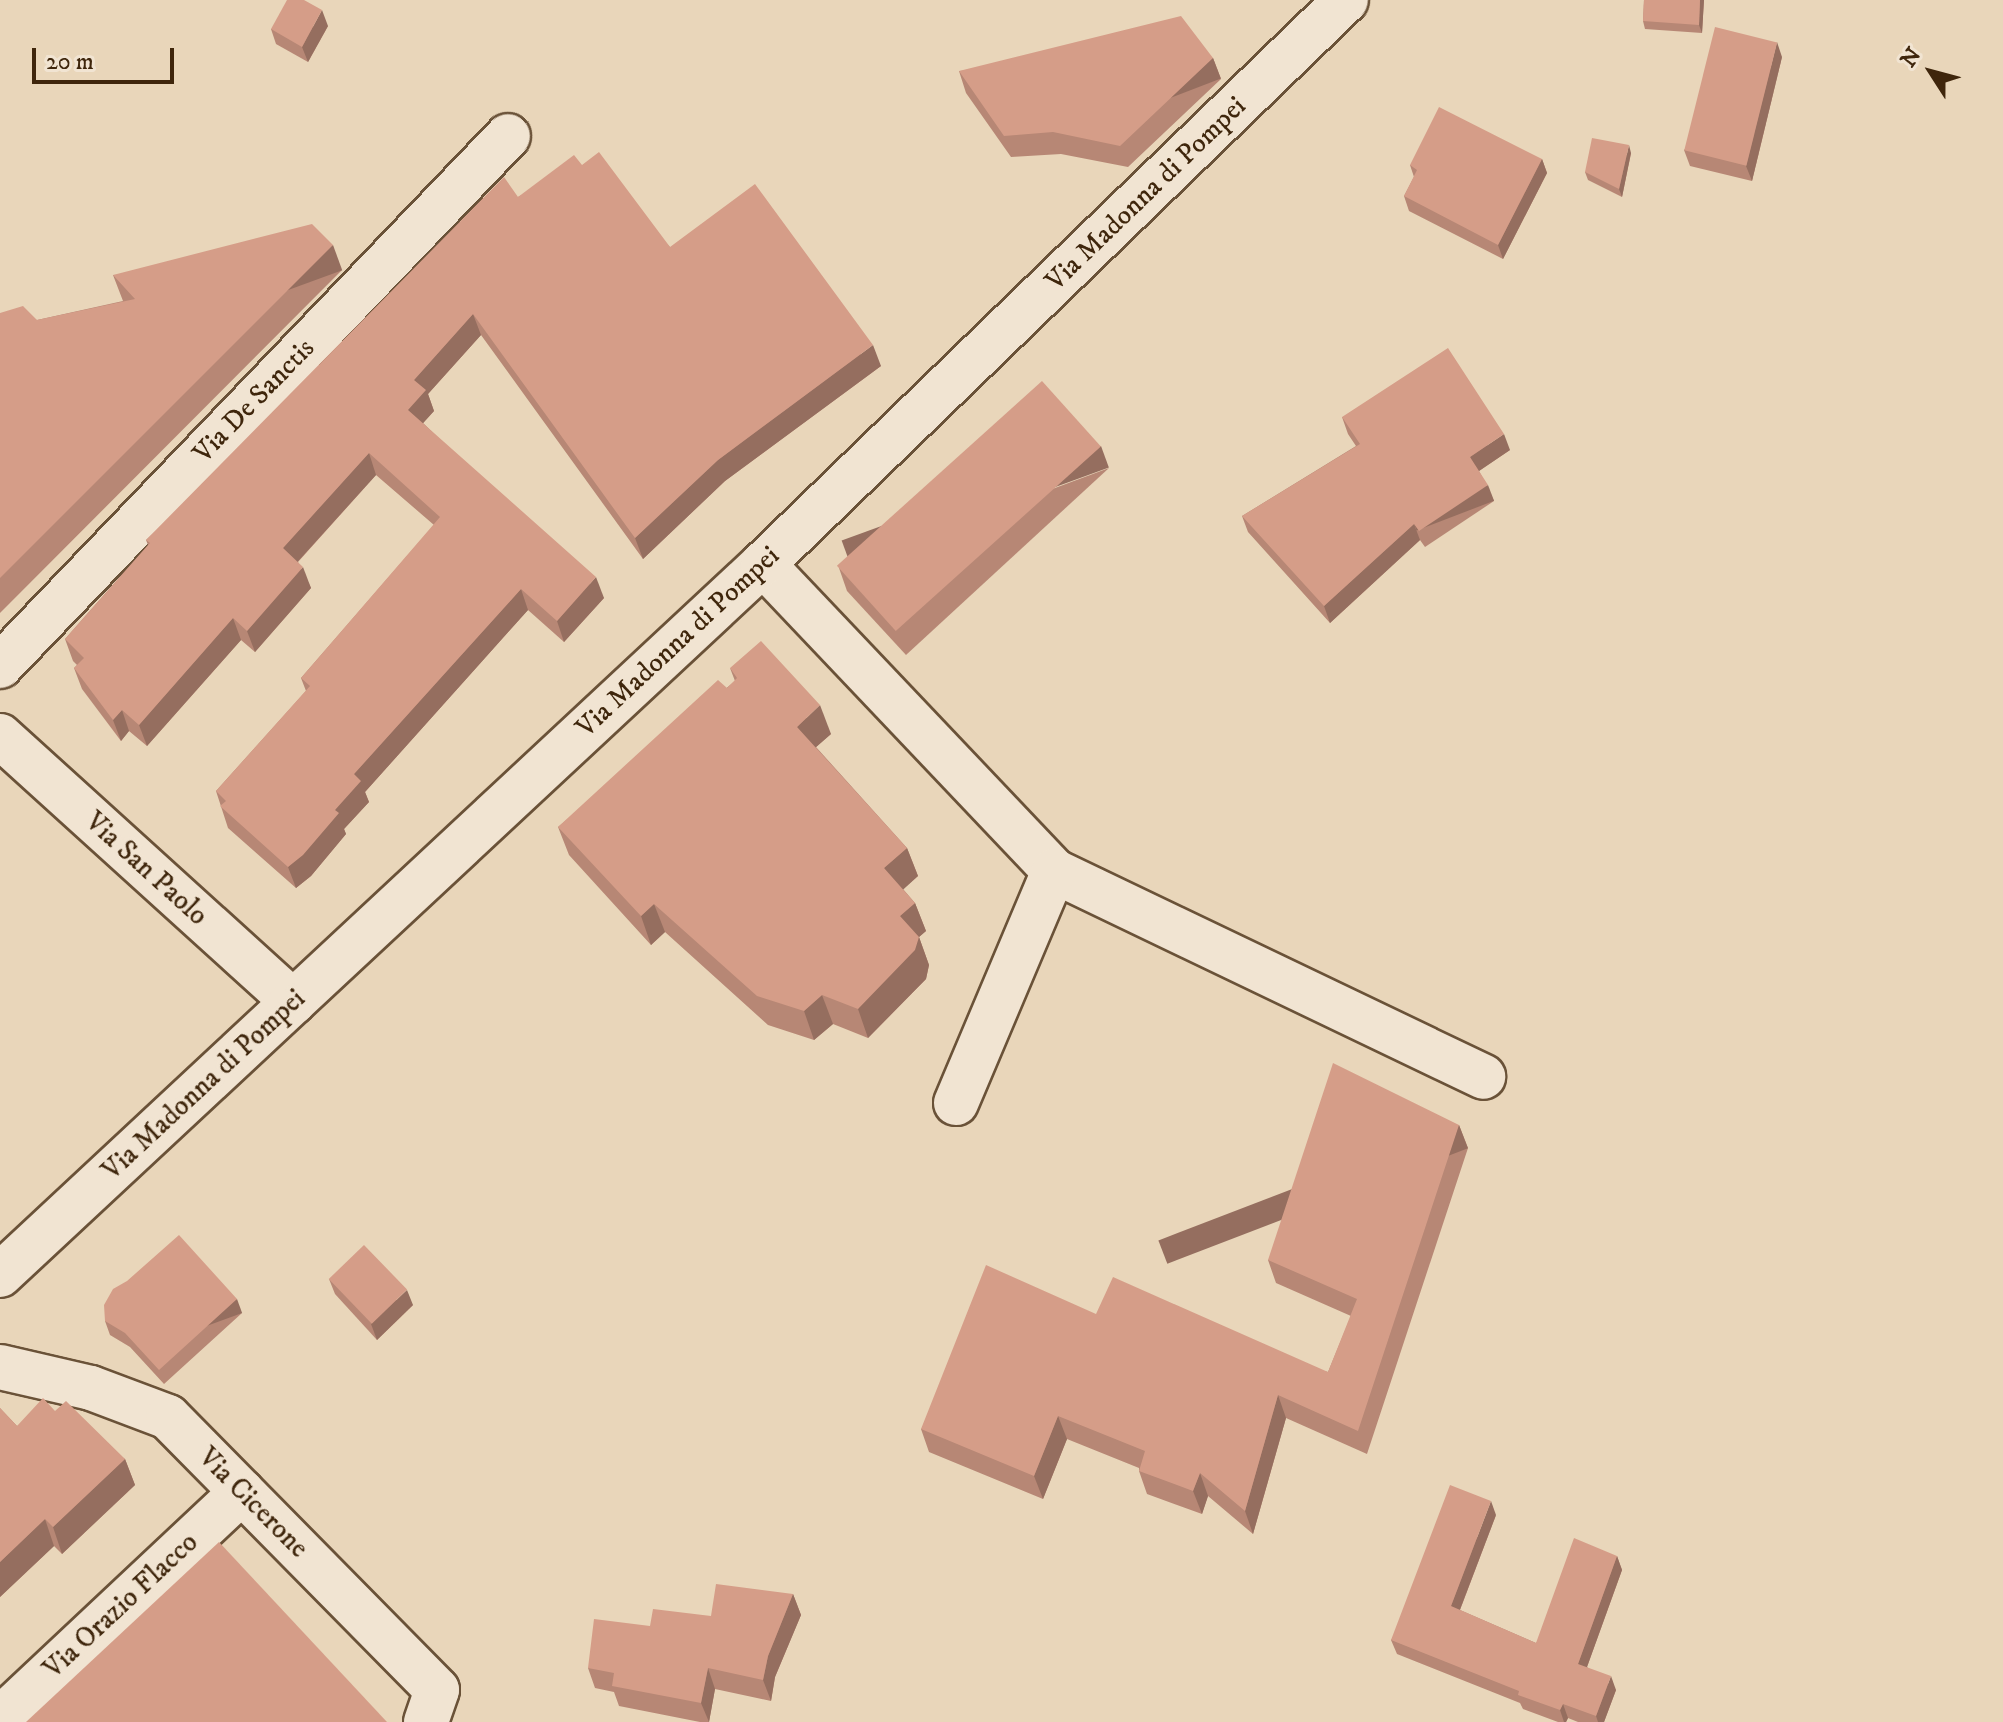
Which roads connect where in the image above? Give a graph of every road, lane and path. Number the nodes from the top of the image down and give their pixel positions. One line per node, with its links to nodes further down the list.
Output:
1 (1346, 0): 3 (street, Via Madonna di Pompei)
2 (508, 136): 4 (street, Via De Sanctis)
3 (763, 564): 6 (street); 7 (street, Via Madonna di Pompei)
4 (0, 666)
5 (0, 736): 7 (street, Via San Paolo)
6 (1054, 871): 8 (street); 9 (street)
7 (293, 1002): 10 (street, Via Madonna di Pompei)
8 (1483, 1077)
9 (956, 1103)
10 (0, 1275)
11 (0, 1367): 12 (street, Via Cicerone)
12 (242, 1492): 13 (street, Via Orazio Flacco); 14 (street, Via Cicerone)
13 (0, 1719)
14 (426, 1722)

